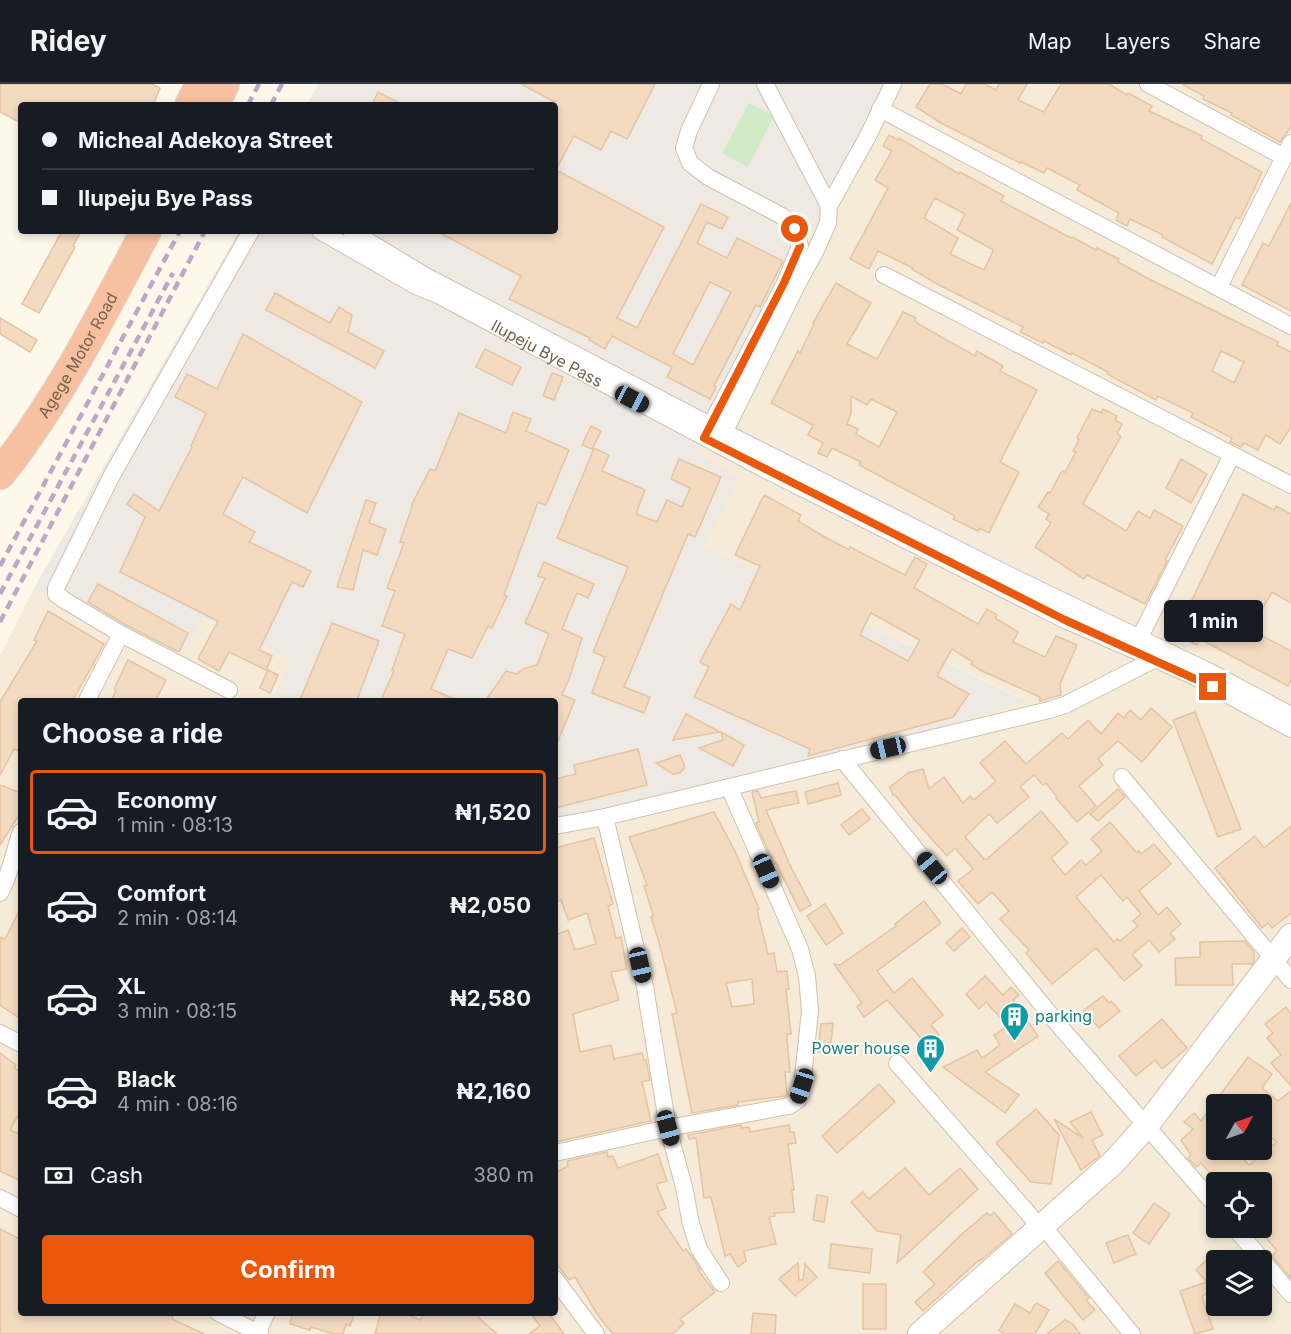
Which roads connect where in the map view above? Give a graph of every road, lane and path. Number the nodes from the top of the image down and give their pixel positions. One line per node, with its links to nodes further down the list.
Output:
1 (201, 84): 7 (highway)
2 (224, 84): 8 (highway)
3 (711, 84): 20 (street)
4 (765, 84): 11 (street)
5 (893, 84): 9 (street)
6 (1148, 84): 10 (street)
7 (192, 102)
8 (215, 102)
9 (880, 109): 11 (street); 18 (street)
10 (1287, 150): 18 (street)
11 (829, 206): 20 (street)
12 (122, 234): 21 (highway, Agege Motor Road)
13 (144, 234): 23 (highway, Agege Motor Road)
14 (249, 234): 25 (street)
15 (325, 234): 20 (street, Ilupeju Bye Pass)
16 (356, 234): 20 (street, Ilupeju Bye Pass)
17 (884, 275): 22 (street)
18 (1218, 287): 19 (street)
19 (1291, 326)
20 (714, 435): 26 (street, Ilupeju Bye Pass); 27 (street, Ilupeju Bye Pass)
21 (0, 441)
22 (1232, 456): 24 (street); 26 (street)
23 (0, 474)
24 (1291, 485)
25 (121, 634): 28 (street); 29 (street)
26 (1140, 639): 27 (street, Ilupeju Bye Pass)
27 (1161, 656): 30 (street, Ilupeju Bye Pass); 31 (street, Ilupeju Bye Pass); 32 (street)
28 (229, 690)
29 (88, 698)
30 (1291, 715)
31 (1291, 729)
32 (842, 759): 34 (street); 45 (street)
33 (1122, 777): 40 (street)
34 (729, 787): 35 (street); 46 (street)
35 (605, 817): 36 (street); 46 (street)
36 (558, 825)
37 (18, 840): 38 (street)
38 (10, 886)
39 (1291, 936): 40 (main road)
40 (1273, 959): 41 (street); 45 (main road)
41 (1291, 980)
42 (0, 1033): 43 (street)
43 (18, 1042)
44 (897, 1064): 51 (street)
45 (1147, 1125): 48 (street); 51 (main road)
46 (668, 1128): 47 (street); 54 (street)
47 (558, 1152)
48 (1206, 1194)
49 (0, 1198): 50 (street)
50 (18, 1207)
51 (1042, 1227): 60 (main road); 61 (street)
52 (1243, 1238): 55 (street)
53 (558, 1282): 59 (street)
54 (721, 1283)
55 (1291, 1294)
56 (224, 1316): 58 (street)
57 (265, 1316): 58 (street)
58 (258, 1334)
59 (596, 1334)
60 (920, 1334)
61 (1132, 1334)

